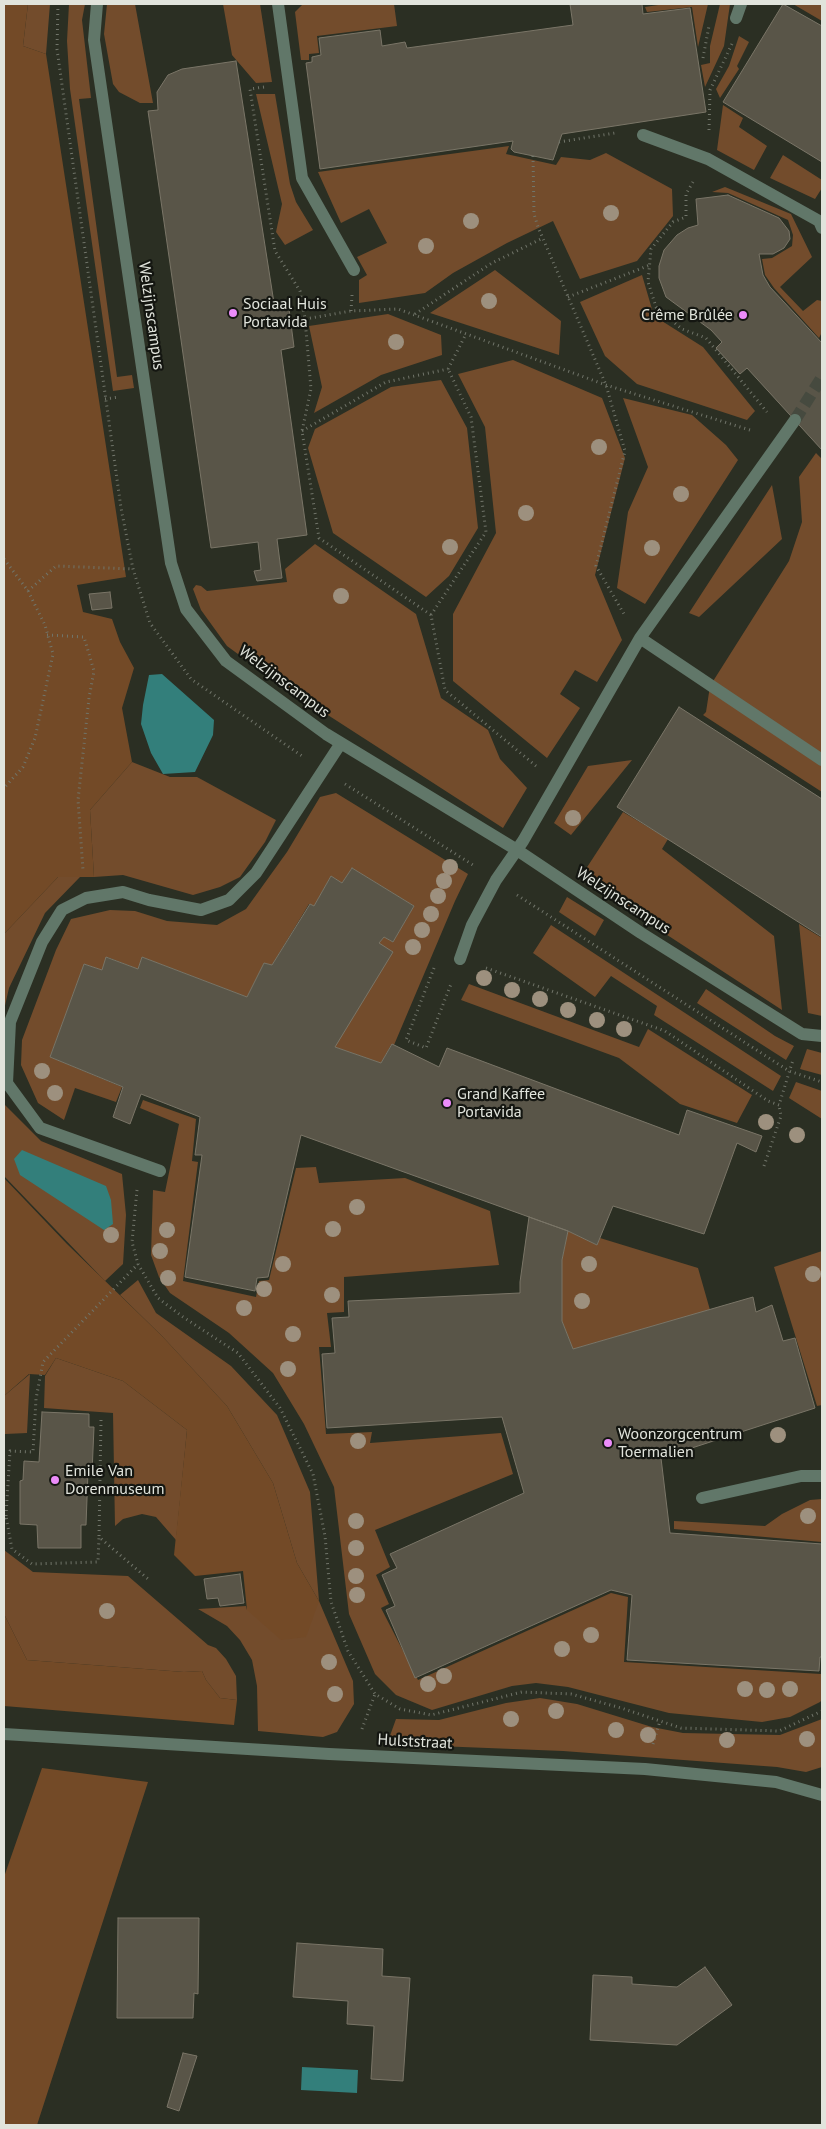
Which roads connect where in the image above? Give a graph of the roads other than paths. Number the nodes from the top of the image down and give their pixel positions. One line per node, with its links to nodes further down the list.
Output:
1 (98, 4): 10 (street, Welzijnscampus)
2 (278, 4): 7 (street)
3 (741, 4): 4 (street)
4 (736, 18)
5 (643, 135): 6 (street)
6 (822, 228)
7 (354, 270)
8 (795, 420): 9 (street)
9 (640, 638): 11 (street); 12 (street)
10 (341, 743): 12 (street, Welzijnscampus); 15 (street)
11 (822, 760)
12 (517, 850): 13 (street); 14 (street, Welzijnscampus)
13 (460, 959)
14 (822, 1036)
15 (160, 1171)
16 (822, 1476): 17 (street)
17 (702, 1498)
18 (4, 1734): 19 (street, Hulststraat)
19 (822, 1795)

